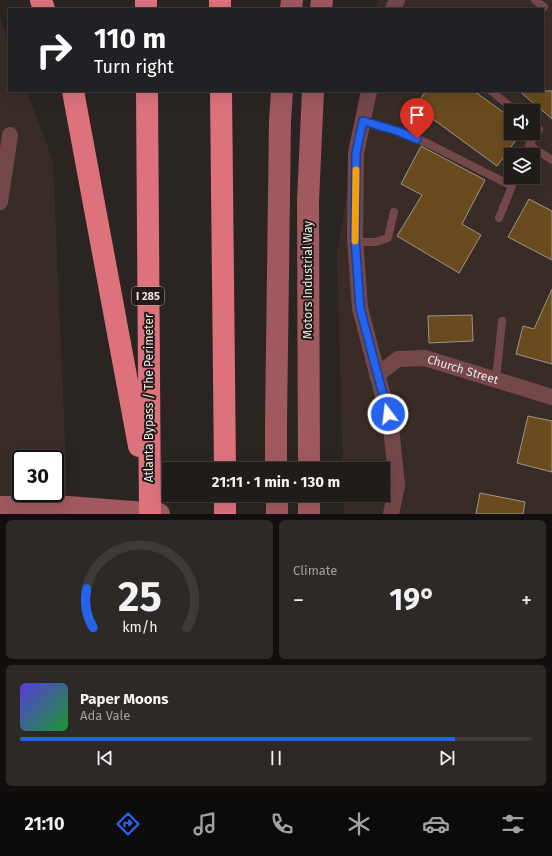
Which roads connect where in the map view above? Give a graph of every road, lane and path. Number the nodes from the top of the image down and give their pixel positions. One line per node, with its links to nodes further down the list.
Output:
1 (535, 0): 2 (lane)
2 (544, 7)
3 (73, 92): 30 (highway)
4 (147, 92): 30 (highway, Atlanta Bypass / The Perimeter / I 285)
5 (221, 92): 23 (highway)
6 (282, 92): 24 (main road)
7 (313, 92): 25 (main road, Motors Industrial Way)
8 (369, 92): 11 (street)
9 (493, 92): 10 (lane)
10 (508, 104)
11 (363, 121): 17 (lane); 18 (street)
12 (10, 135): 15 (street)
13 (532, 140): 14 (lane)
14 (552, 160)
15 (0, 202)
16 (394, 212): 18 (lane)
17 (499, 218)
18 (355, 242): 20 (street)
19 (502, 321): 21 (lane)
20 (377, 375): 21 (street, Church Street); 34 (street)
21 (496, 380): 22 (street, Church Street)
22 (552, 397)
23 (225, 462)
24 (276, 462)
25 (309, 462)
26 (225, 502): 31 (highway)
27 (277, 502): 32 (main road)
28 (309, 502): 33 (main road)
29 (0, 507): 30 (main road)
30 (153, 509)
31 (225, 514)
32 (277, 514)
33 (309, 514)
34 (391, 514)

